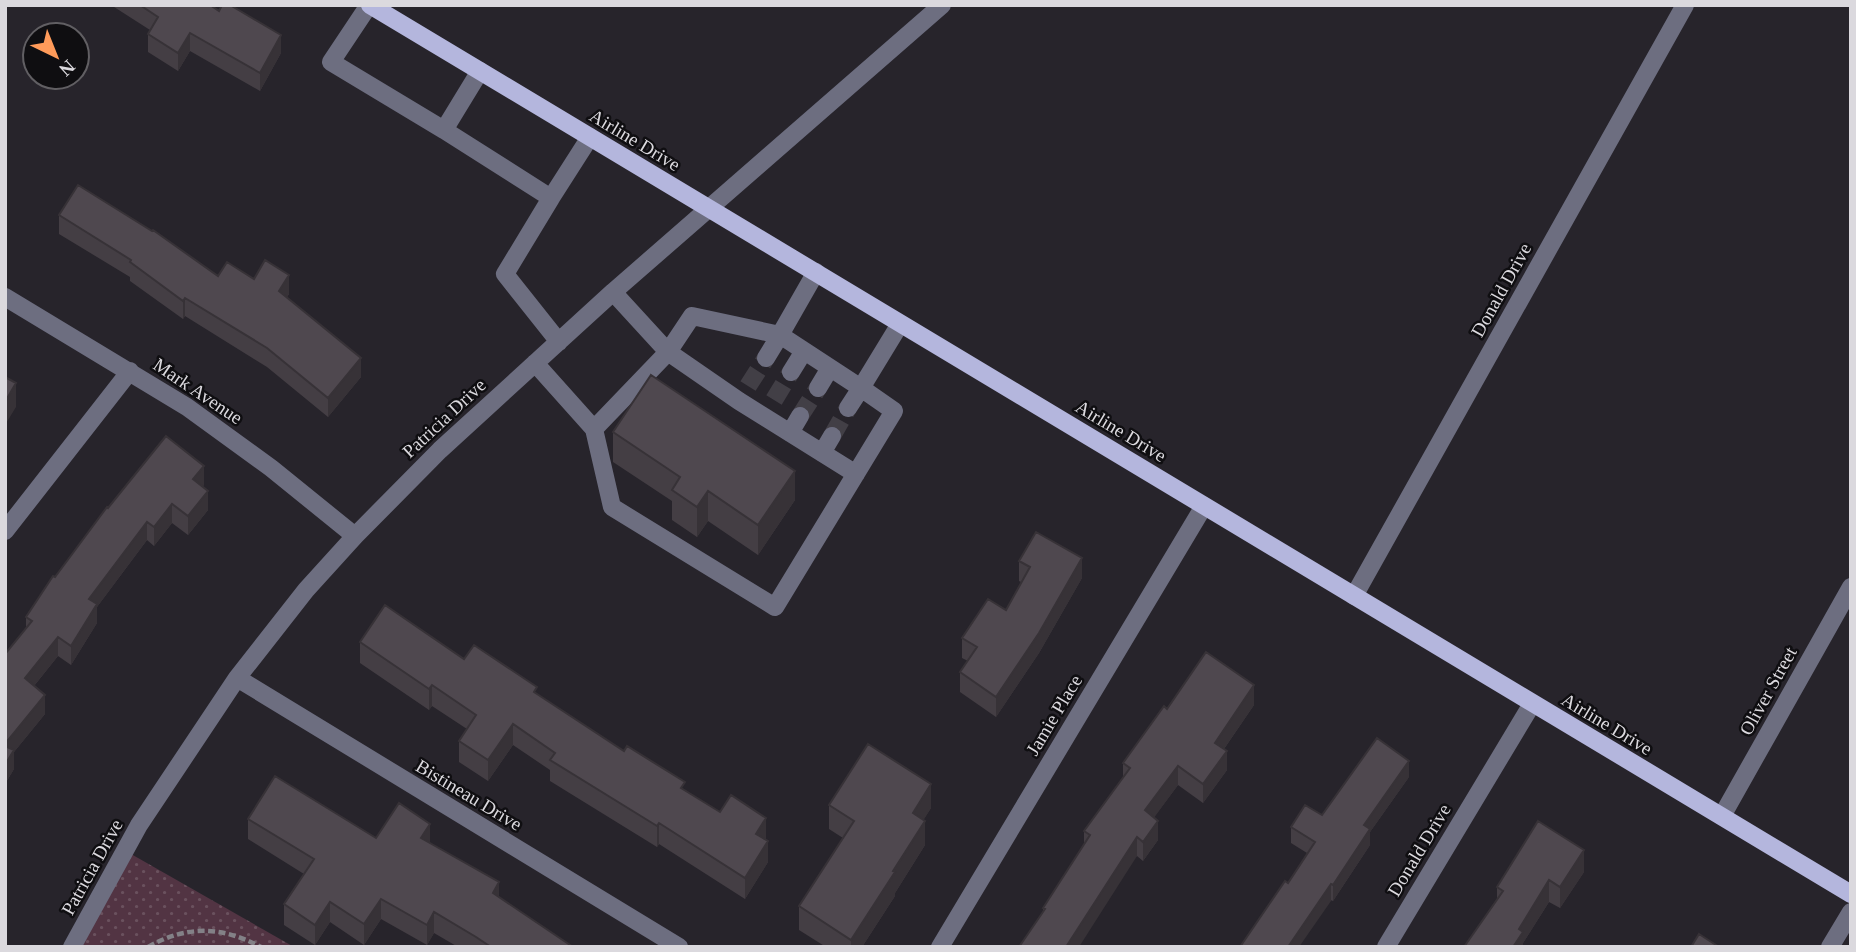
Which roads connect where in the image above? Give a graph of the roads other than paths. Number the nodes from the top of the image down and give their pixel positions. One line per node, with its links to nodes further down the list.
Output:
1 (369, 5): 4 (main road, Airline Drive); 5 (street)
2 (942, 5): 8 (street, Patricia Drive)
3 (1685, 5): 37 (street, Donald Drive)
4 (480, 71): 5 (street); 6 (main road, Airline Drive)
5 (444, 130): 7 (street)
6 (590, 137): 7 (street); 8 (main road, Airline Drive)
7 (551, 198): 14 (street)
8 (709, 209): 9 (main road, Airline Drive); 10 (street, Patricia Drive)
9 (816, 272): 12 (main road, Airline Drive); 13 (street)
10 (613, 292): 14 (street, Patricia Drive); 16 (street)
11 (5, 297): 20 (street, Mark Avenue)
12 (900, 324): 23 (street); 33 (main road, Airline Drive)
13 (780, 335): 15 (street); 16 (street); 17 (street)
14 (559, 342): 18 (street, Patricia Drive)
15 (804, 351): 19 (street); 21 (street)
16 (668, 352): 26 (street); 28 (street)
17 (766, 358)
18 (535, 363): 28 (street); 35 (street, Patricia Drive)
19 (830, 368): 22 (street); 23 (street)
20 (130, 371): 34 (street); 35 (street, Mark Avenue)
21 (791, 372)
22 (818, 388)
23 (861, 388): 25 (street); 32 (street)
24 (774, 400): 26 (street)
25 (848, 408)
26 (764, 416): 29 (street)
27 (800, 416): 29 (street)
28 (594, 429): 32 (street)
29 (790, 433): 31 (street)
30 (832, 436): 31 (street)
31 (822, 453): 32 (street)
32 (856, 474)
33 (1204, 506): 37 (main road, Airline Drive); 45 (street, Jamie Place)
34 (5, 531)
35 (355, 536): 38 (street, Patricia Drive)
36 (1851, 587): 40 (street, Oliver Street)
37 (1354, 596): 39 (main road, Airline Drive)
38 (237, 678): 43 (street, Patricia Drive); 44 (street, Bistineau Drive)
39 (1532, 704): 40 (main road, Airline Drive); 46 (street, Donald Drive)
40 (1722, 816): 41 (main road, Airline Drive)
41 (1851, 894)
42 (1851, 912): 47 (street)
43 (72, 947)
44 (679, 947)
45 (940, 947)
46 (1386, 947)
47 (1830, 947)

